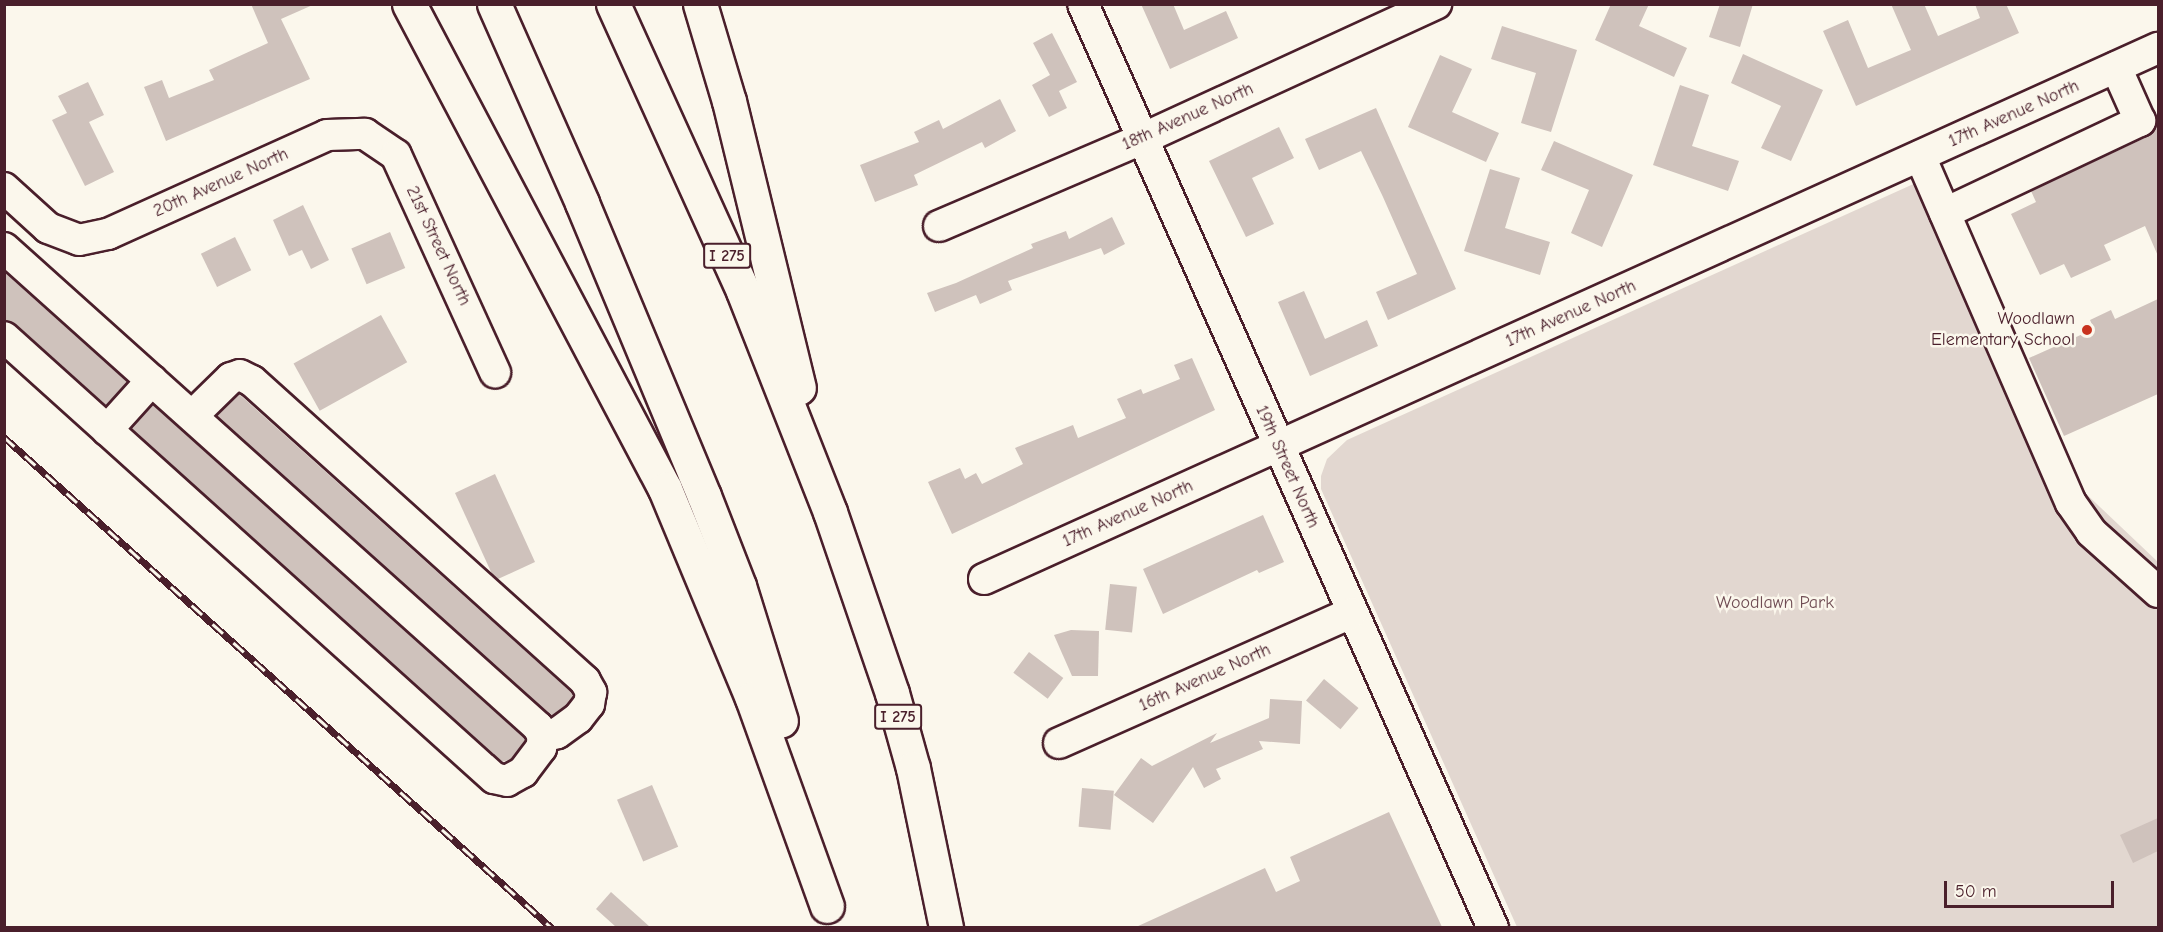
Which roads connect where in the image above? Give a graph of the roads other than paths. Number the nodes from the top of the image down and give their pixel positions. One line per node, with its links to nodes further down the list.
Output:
1 (409, 4): 28 (highway)
2 (494, 4): 28 (highway)
3 (613, 4): 22 (highway, I 275)
4 (700, 4): 22 (highway)
5 (1083, 4): 10 (street, 19th Street North)
6 (1436, 4): 10 (street, 18th Avenue North)
7 (2158, 48): 8 (street, 17th Avenue North)
8 (2116, 68): 11 (street, 17th Avenue North); 13 (street)
9 (365, 134): 12 (street, 20th Avenue North); 17 (street, 21st Street North)
10 (1142, 139): 14 (street, 18th Avenue North); 21 (street, 19th Street North)
11 (1920, 156): 13 (street); 21 (street, 17th Avenue North)
12 (4, 188)
13 (1945, 213): 24 (street)
14 (939, 226)
15 (4, 248): 18 (street)
16 (4, 337): 20 (street)
17 (495, 372)
18 (152, 380): 19 (street); 20 (street)
19 (192, 416): 26 (street); 26 (street)
20 (107, 430): 26 (street)
21 (1278, 446): 23 (street, 17th Avenue North); 25 (street, 19th Street North)
22 (830, 512): 29 (highway, I 275)
23 (984, 579)
24 (2158, 592)
25 (1351, 613): 27 (street, 16th Avenue North); 30 (street, 19th Street North)
26 (543, 737)
27 (1059, 743)
28 (829, 917)
29 (946, 927)
30 (1493, 927)

